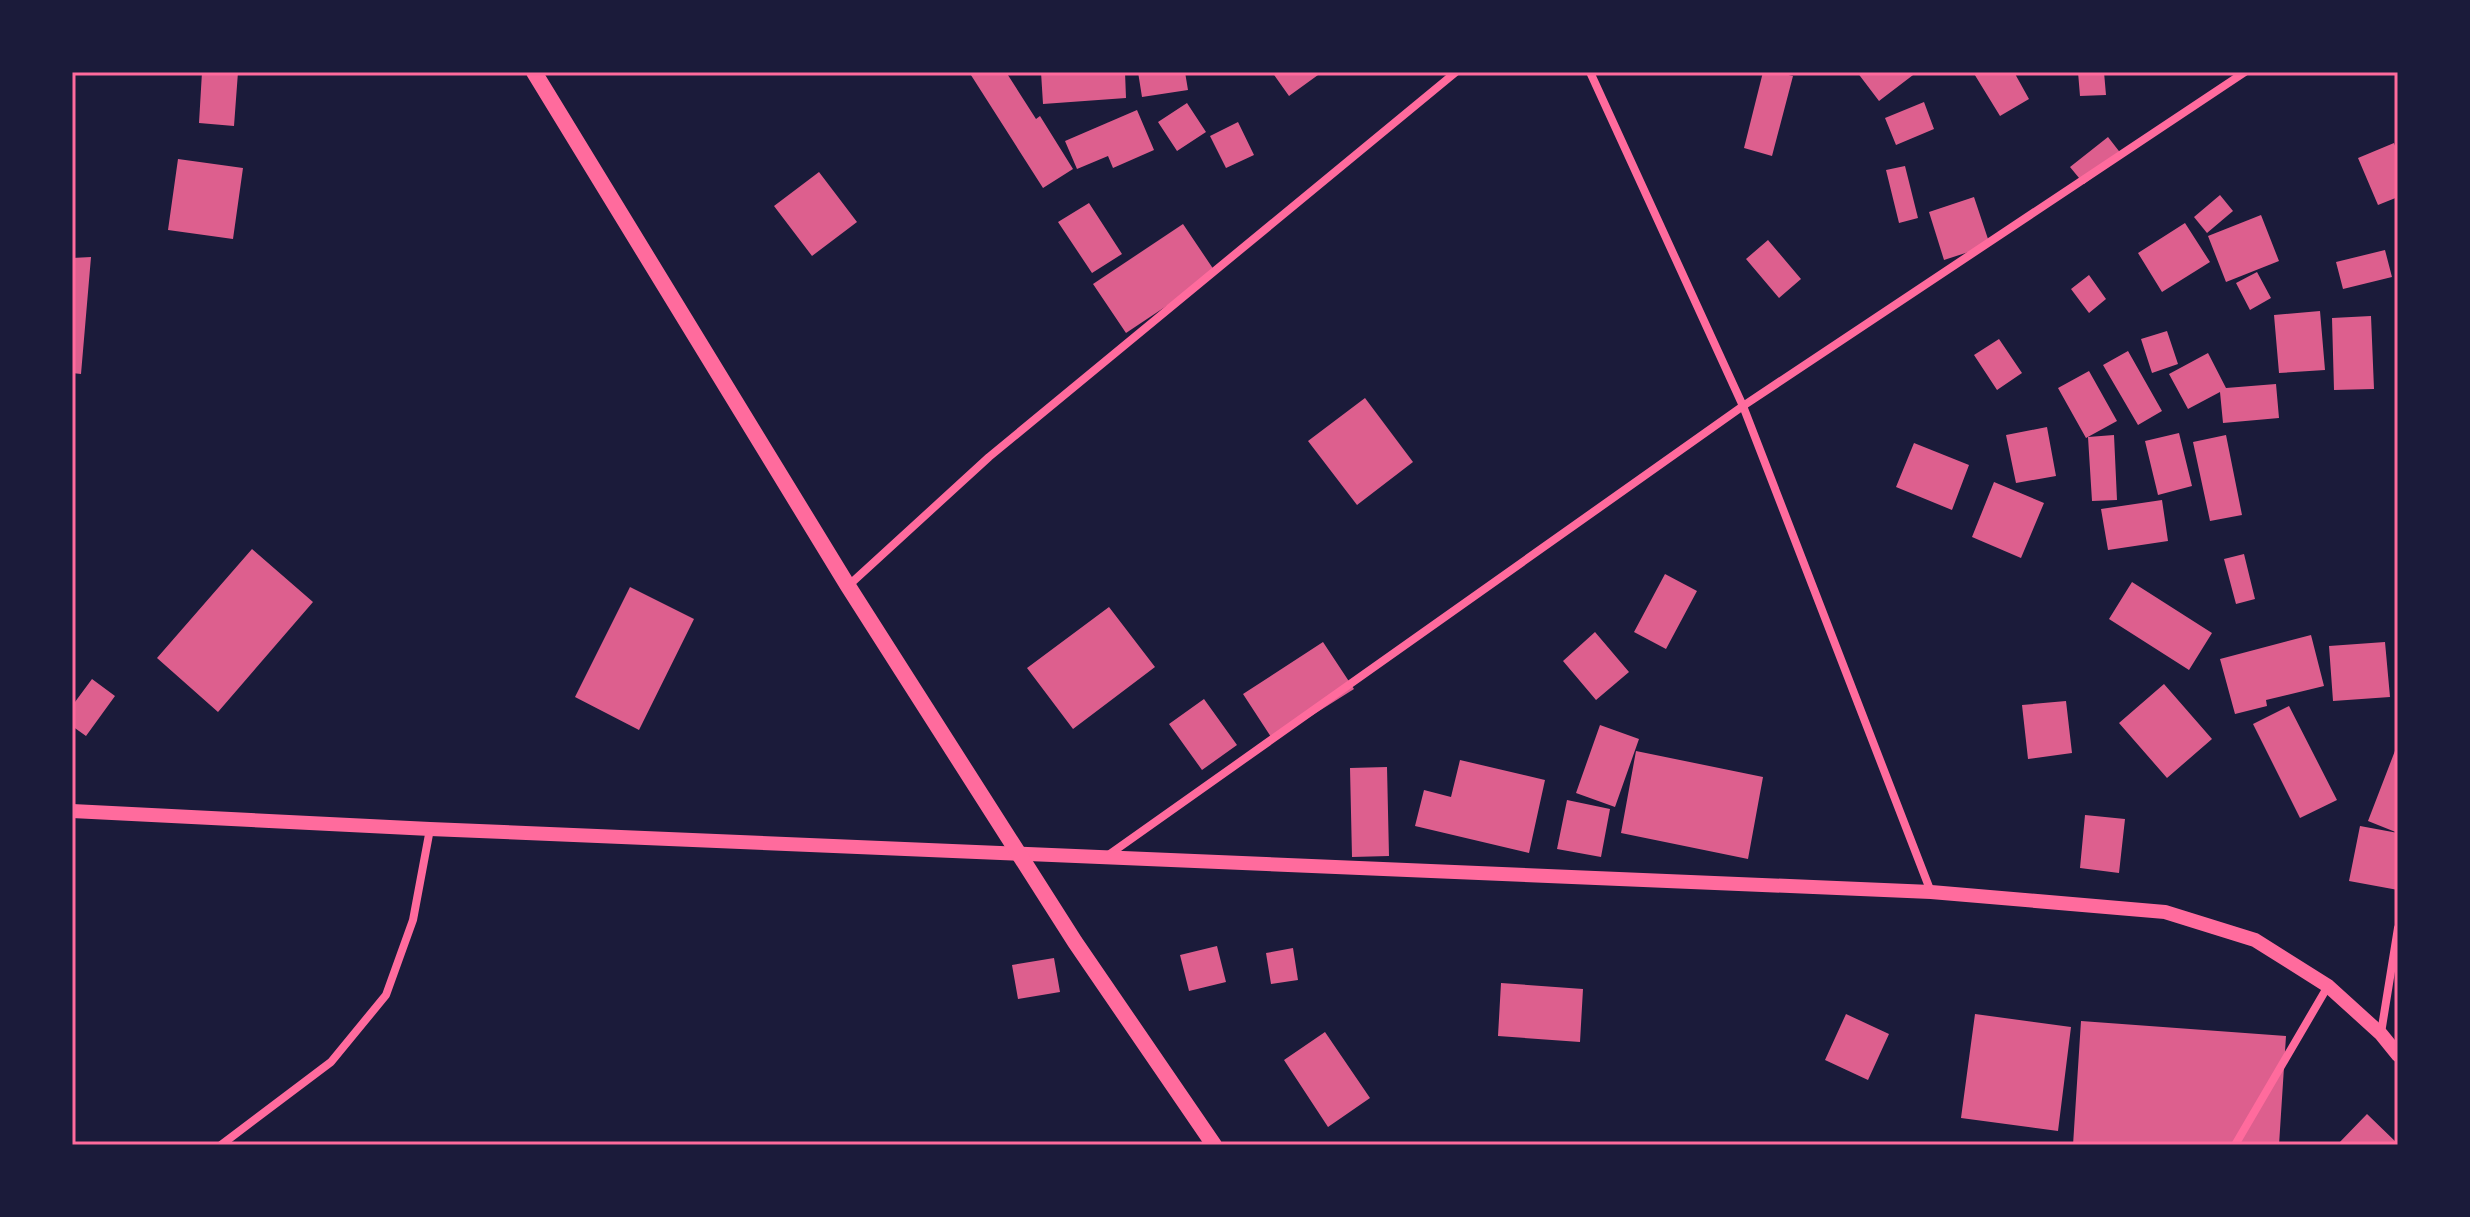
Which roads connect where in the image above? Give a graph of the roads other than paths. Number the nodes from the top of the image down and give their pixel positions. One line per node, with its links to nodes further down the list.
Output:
1 (534, 72): 6 (main road)
2 (1456, 72): 6 (street)
3 (1590, 72): 5 (street)
4 (2245, 72): 5 (street)
5 (1743, 406): 10 (street); 11 (street)
6 (848, 586): 9 (main road)
7 (72, 811): 8 (street)
8 (430, 829): 9 (street); 16 (street)
9 (1019, 852): 10 (street); 17 (main road)
10 (1107, 856): 11 (street)
11 (1931, 892): 13 (street)
12 (2398, 928): 14 (street)
13 (2328, 986): 14 (street); 18 (street)
14 (2381, 1034): 15 (street)
15 (2398, 1055)
16 (221, 1145)
17 (1214, 1145)
18 (2235, 1145)

